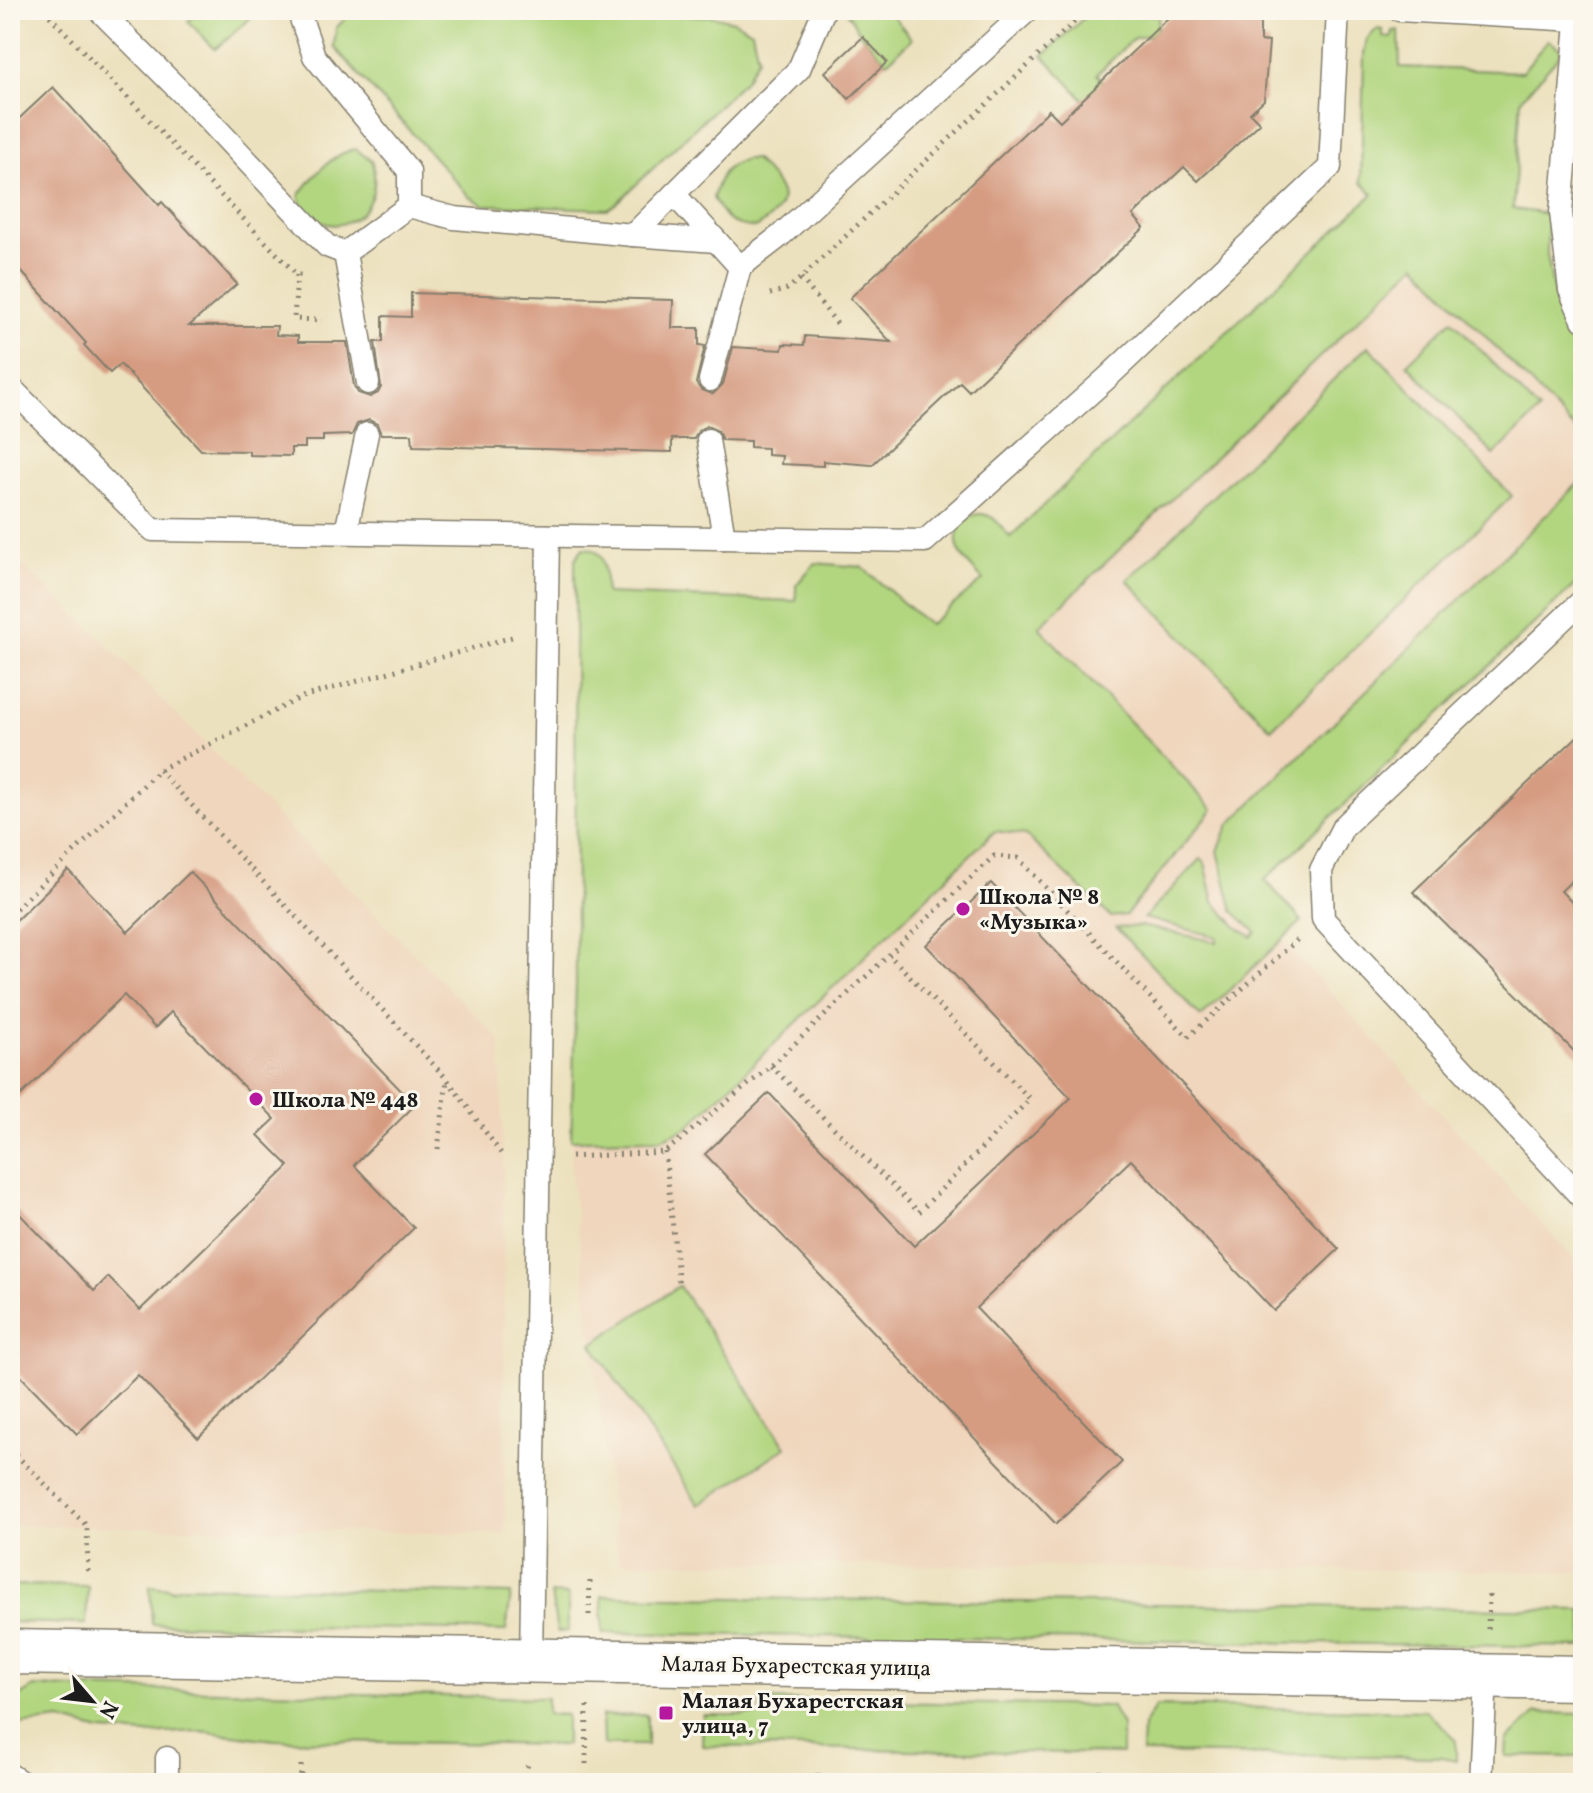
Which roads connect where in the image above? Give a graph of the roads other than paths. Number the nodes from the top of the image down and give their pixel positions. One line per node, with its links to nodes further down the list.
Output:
1 (99, 10): 12 (lane)
2 (298, 10): 9 (lane)
3 (824, 10): 8 (lane)
4 (1028, 10): 13 (lane)
5 (1338, 10): 22 (lane)
6 (1399, 10): 7 (lane)
7 (1577, 15): 14 (lane)
8 (674, 194): 10 (lane); 11 (lane)
9 (409, 206): 10 (lane); 12 (lane)
10 (633, 235): 11 (lane)
11 (716, 241): 13 (lane)
12 (345, 253): 16 (lane)
13 (740, 267): 15 (lane)
14 (1583, 320)
15 (710, 380)
16 (368, 383)
17 (10, 387): 20 (lane)
18 (367, 434): 20 (lane)
19 (708, 440): 22 (lane)
20 (346, 532): 21 (lane)
21 (548, 536): 22 (lane); 26 (lane)
22 (724, 538)
23 (1583, 600): 24 (lane)
24 (1583, 1199)
25 (10, 1652): 26 (street, Малая Бухарестская улица)
26 (531, 1661): 27 (street, Малая Бухарестская улица)
27 (1486, 1676): 28 (street, Малая Бухарестская улица); 33 (lane)
28 (1583, 1678)
29 (167, 1758): 32 (lane)
30 (10, 1775): 31 (lane)
31 (22, 1783)
32 (167, 1783)
33 (1481, 1783)

